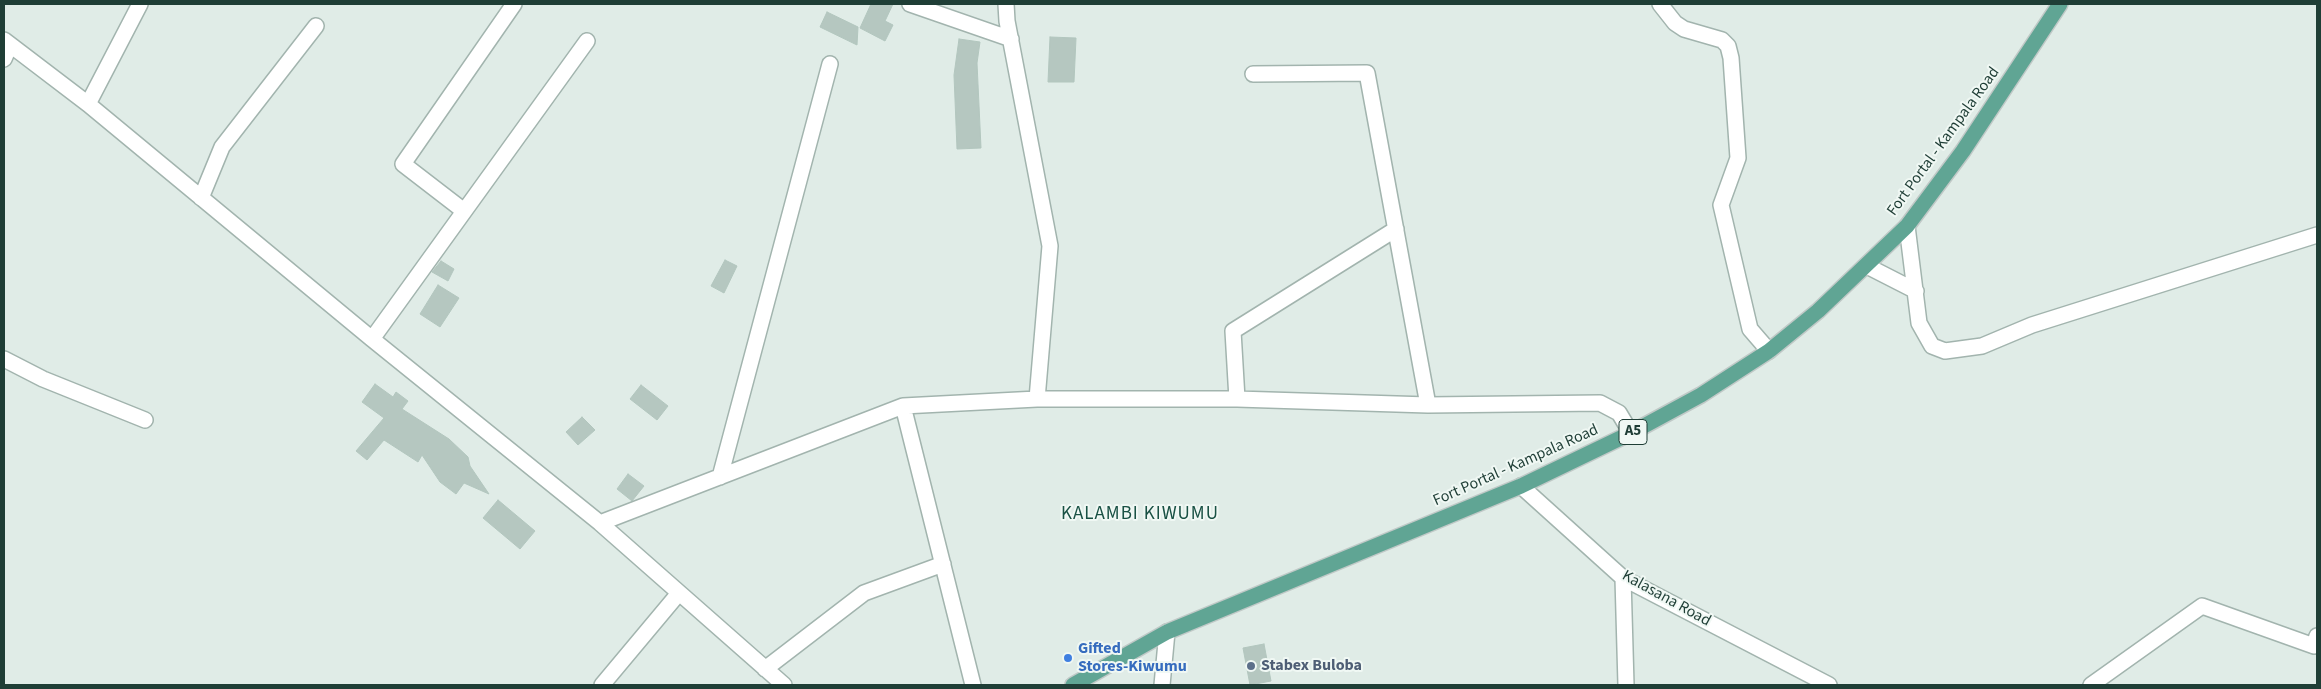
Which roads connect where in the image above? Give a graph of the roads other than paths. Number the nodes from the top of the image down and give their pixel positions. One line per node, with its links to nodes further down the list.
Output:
1 (140, 4): 14 (street)
2 (514, 4): 16 (street)
3 (910, 4): 8 (street)
4 (1006, 4): 8 (street)
5 (1660, 4): 23 (street)
6 (2060, 4): 17 (main road, Fort Portal - Kampala Road / A5)
7 (316, 26): 15 (street)
8 (1011, 39): 25 (street)
9 (587, 41): 16 (street)
10 (7, 43): 11 (street); 14 (street)
11 (4, 59)
12 (830, 64): 31 (street)
13 (1253, 74): 18 (street)
14 (88, 104): 15 (street)
15 (201, 198): 22 (street)
16 (464, 211): 22 (street)
17 (1907, 226): 20 (main road, Fort Portal - Kampala Road / A5); 21 (street)
18 (1396, 229): 26 (street); 27 (street)
19 (2317, 235): 21 (street)
20 (1867, 266): 21 (street); 23 (main road, Fort Portal - Kampala Road / A5)
21 (1916, 291)
22 (372, 339): 33 (street)
23 (1769, 351): 30 (main road, Fort Portal - Kampala Road / A5)
24 (4, 359): 29 (street)
25 (1037, 399): 26 (street); 28 (street)
26 (1237, 399): 27 (street)
27 (1428, 405): 30 (street)
28 (903, 406): 31 (street); 34 (street)
29 (145, 420)
30 (1631, 433): 32 (main road, Fort Portal - Kampala Road / A5)
31 (720, 477): 33 (street)
32 (1521, 486): 35 (street, Kalasana Road); 37 (main road, Fort Portal - Kampala Road / A5)
33 (600, 523): 36 (street)
34 (943, 564): 39 (street); 42 (street)
35 (1623, 578): 45 (street); 46 (street, Kalasana Road)
36 (679, 593): 39 (street); 40 (street)
37 (1166, 632): 43 (main road, Fort Portal - Kampala Road / A5); 44 (street)
38 (2316, 641): 47 (street)
39 (765, 669): 41 (street)
40 (602, 684)
41 (784, 685)
42 (974, 685)
43 (1073, 685)
44 (1162, 685)
45 (1626, 685)
46 (1829, 685)
47 (2091, 685)

